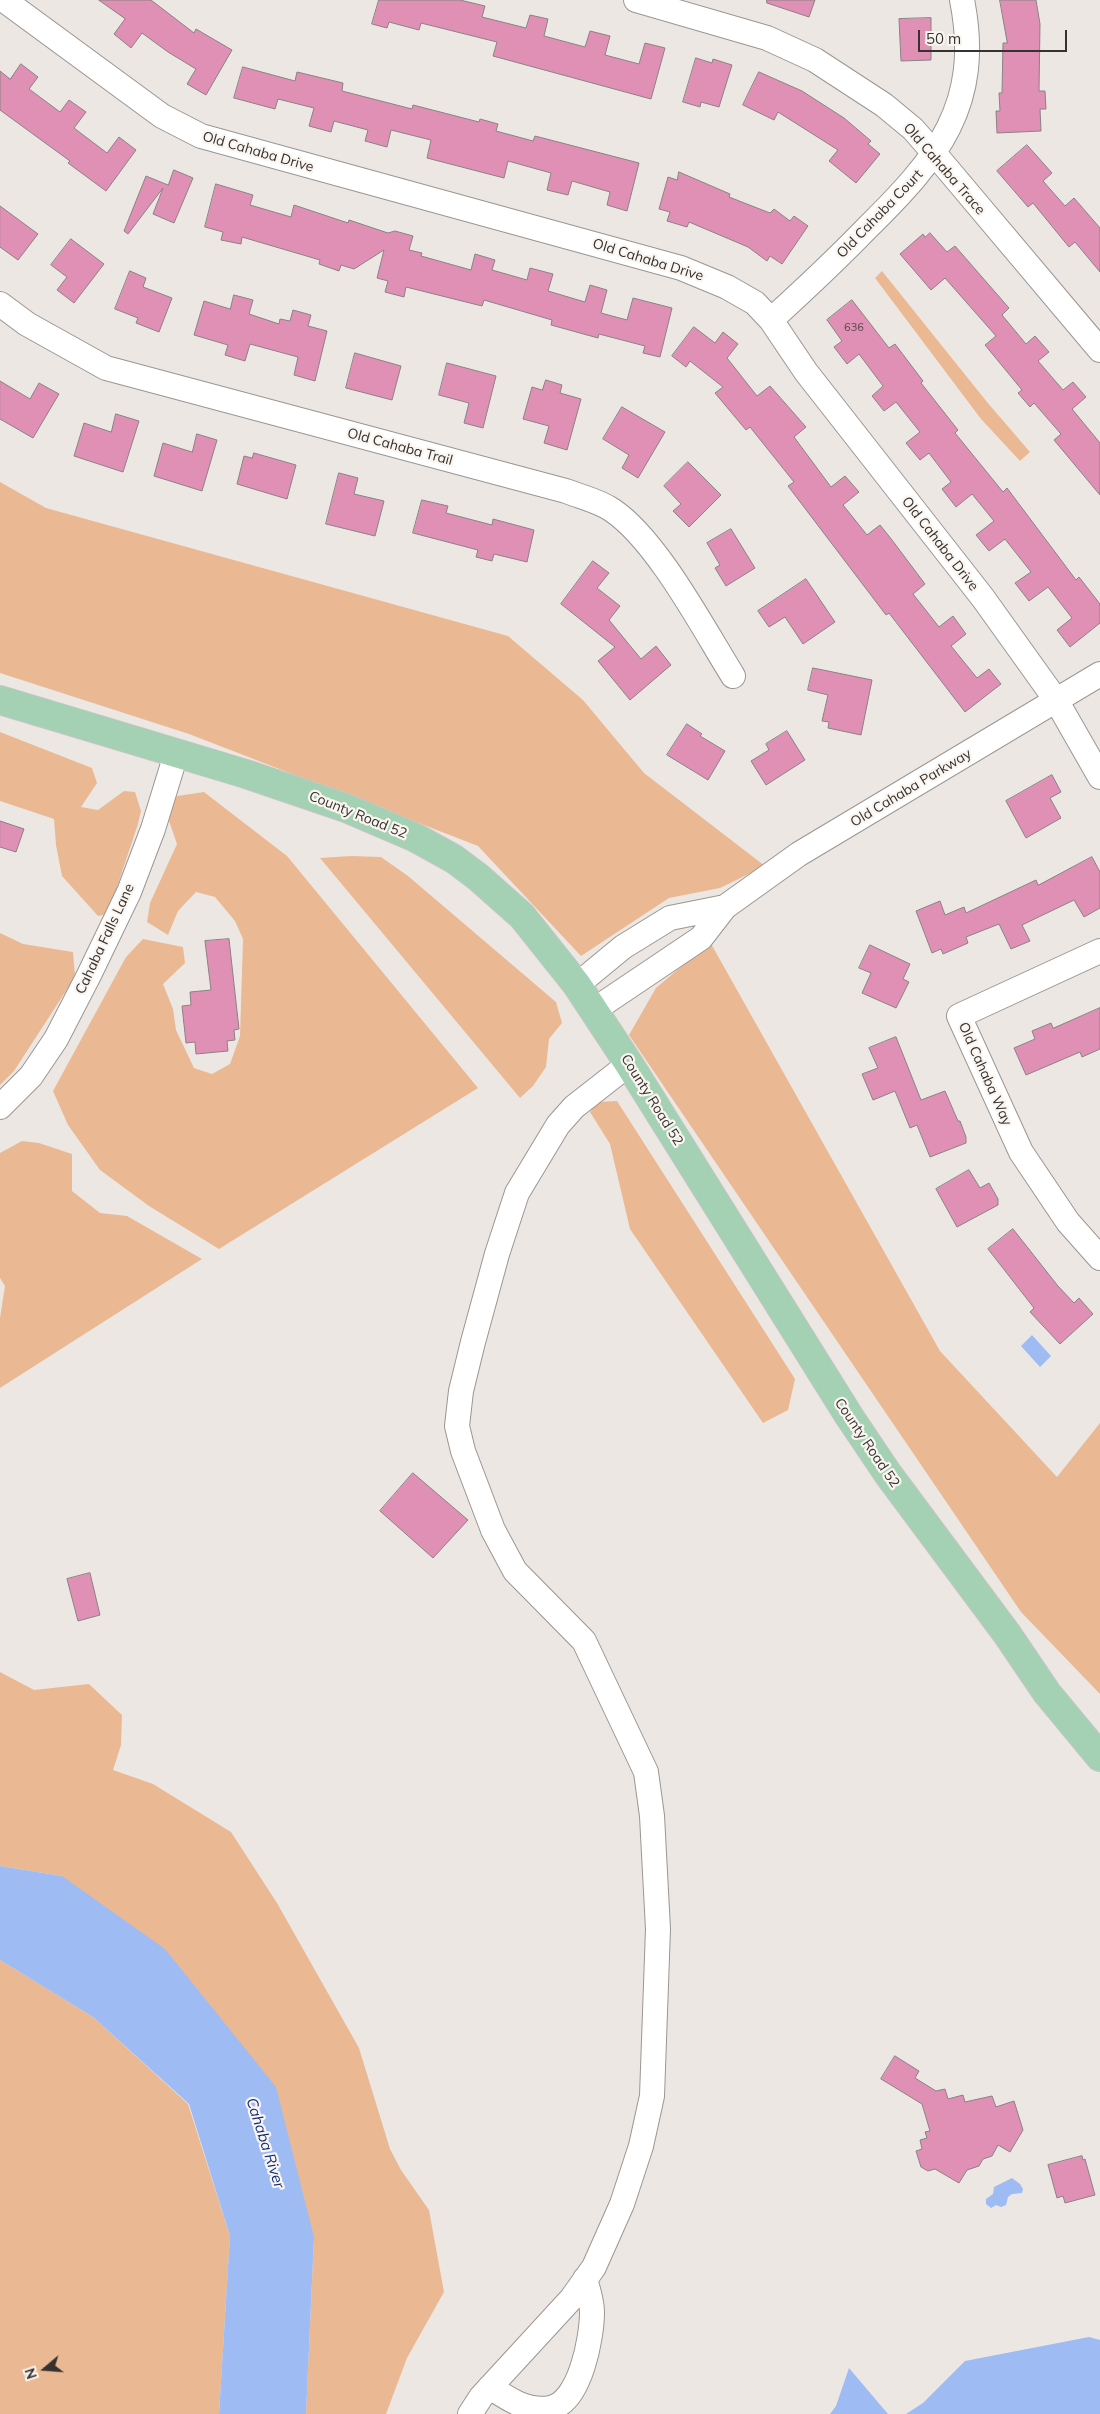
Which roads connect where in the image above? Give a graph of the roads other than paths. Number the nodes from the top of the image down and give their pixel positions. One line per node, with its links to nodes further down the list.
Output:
1 (4, 0): 6 (street, Old Cahaba Drive)
2 (636, 0): 4 (street, Old Cahaba Trace)
3 (962, 0): 4 (street, Old Cahaba Court)
4 (934, 153): 6 (street, Old Cahaba Court); 7 (street, Old Cahaba Trace)
5 (0, 304): 9 (street, Old Cahaba Trail)
6 (771, 320): 11 (street, Old Cahaba Drive)
7 (1100, 350)
8 (1100, 674): 11 (street, Old Cahaba Parkway)
9 (733, 676)
10 (0, 700): 12 (main road, County Road 52)
11 (1056, 700): 13 (street, Old Cahaba Drive); 14 (street, Old Cahaba Parkway)
12 (170, 752): 16 (main road, County Road 52); 19 (street, Cahaba Falls Lane)
13 (1100, 778)
14 (725, 906): 16 (street, Old Cahaba Parkway); 17 (street, Old Cahaba Parkway)
15 (1100, 951): 20 (street, Old Cahaba Way)
16 (577, 985): 17 (main road, County Road 52)
17 (594, 1010): 18 (main road, County Road 52)
18 (629, 1064): 21 (main road, County Road 52); 22 (street)
19 (0, 1107)
20 (1100, 1258)
21 (1100, 1757)
22 (586, 2278): 23 (street); 23 (street)
23 (490, 2388): 24 (street)
24 (470, 2414)

